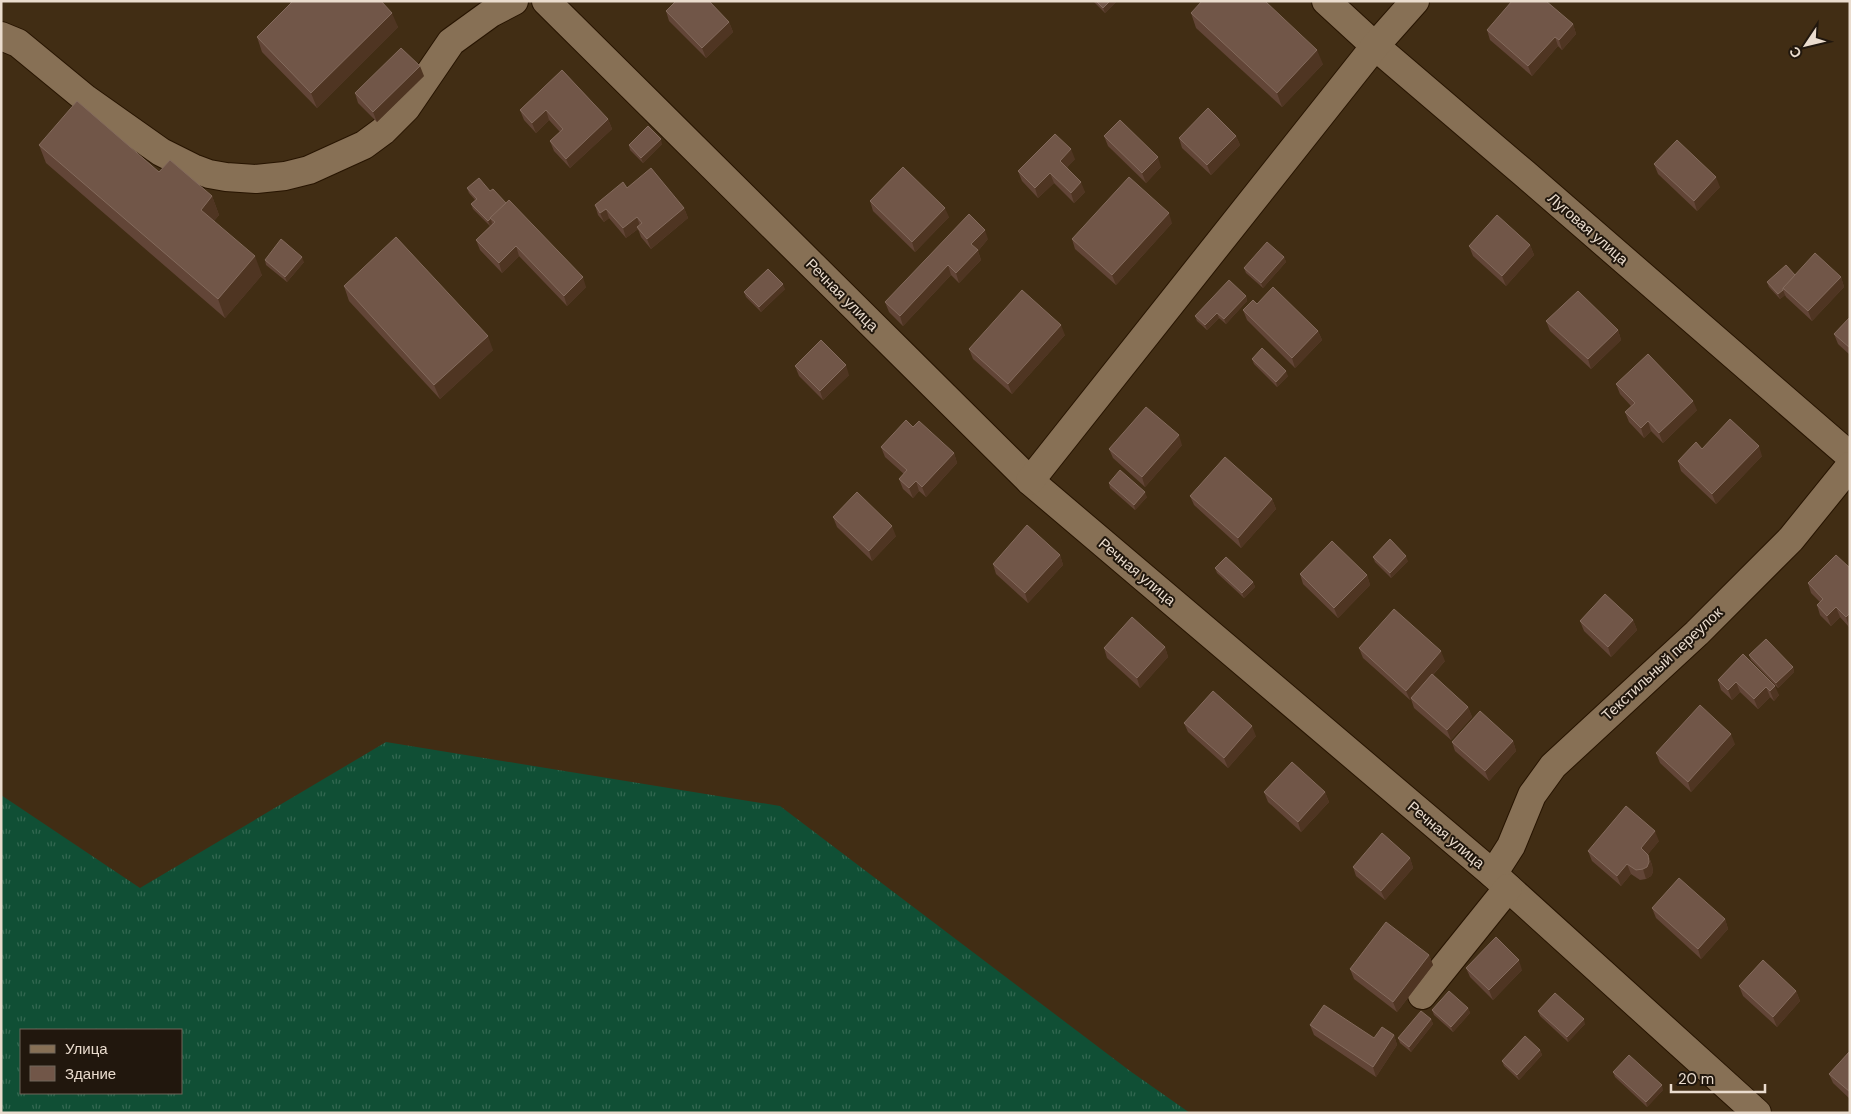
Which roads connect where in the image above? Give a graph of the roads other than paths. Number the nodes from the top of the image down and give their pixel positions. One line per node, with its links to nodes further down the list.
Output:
1 (514, 1): 5 (street)
2 (546, 1): 9 (street, Речная улица)
3 (1326, 1): 6 (street, Луговая улица)
4 (1415, 1): 6 (street)
5 (1, 36)
6 (1375, 46): 7 (street, Луговая улица); 9 (street)
7 (1850, 456)
8 (1850, 466): 10 (street, Текстильный переулок)
9 (1030, 481): 10 (street, Речная улица)
10 (1500, 882): 11 (street, Текстильный переулок); 12 (street, Речная улица)
11 (1422, 995)
12 (1757, 1113)

